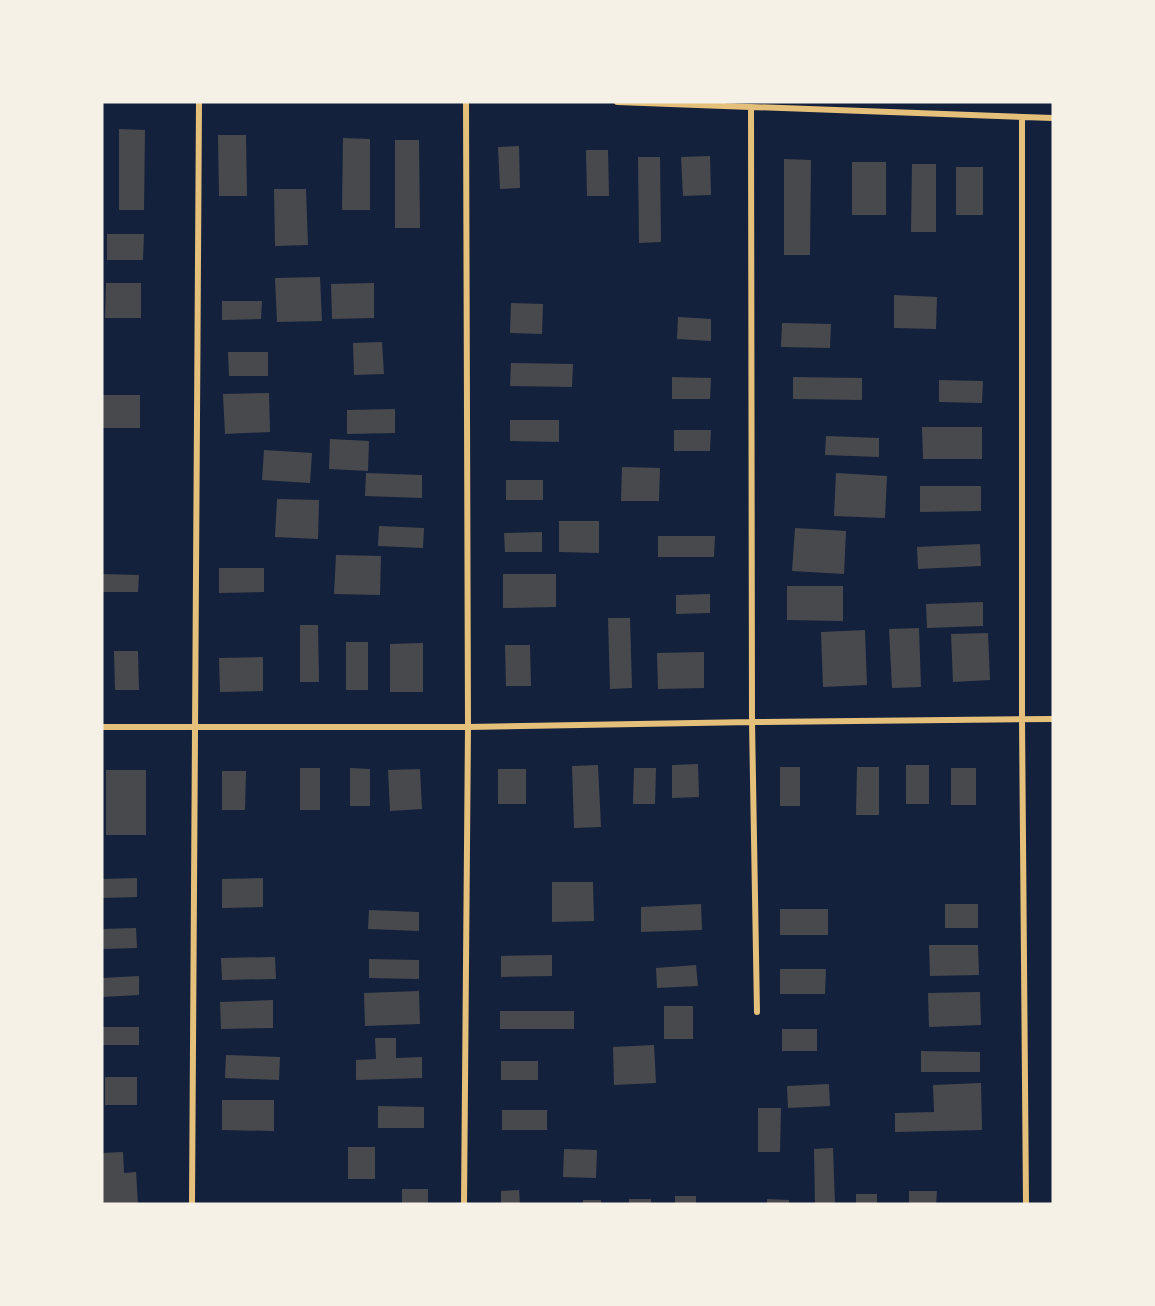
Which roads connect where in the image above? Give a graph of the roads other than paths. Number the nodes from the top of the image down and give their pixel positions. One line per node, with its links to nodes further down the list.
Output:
1 (200, 102): 12 (street)
2 (466, 102): 11 (street)
3 (617, 102): 4 (street)
4 (751, 107): 5 (street); 9 (street)
5 (1022, 117): 6 (street); 7 (street)
6 (1053, 118)
7 (1022, 719): 8 (street); 9 (street); 16 (street)
8 (1053, 719)
9 (752, 722): 11 (street); 13 (street)
10 (102, 727): 12 (street)
11 (468, 727): 12 (street); 15 (street)
12 (196, 728): 14 (street)
13 (757, 1012)
14 (192, 1204)
15 (464, 1204)
16 (1026, 1204)

